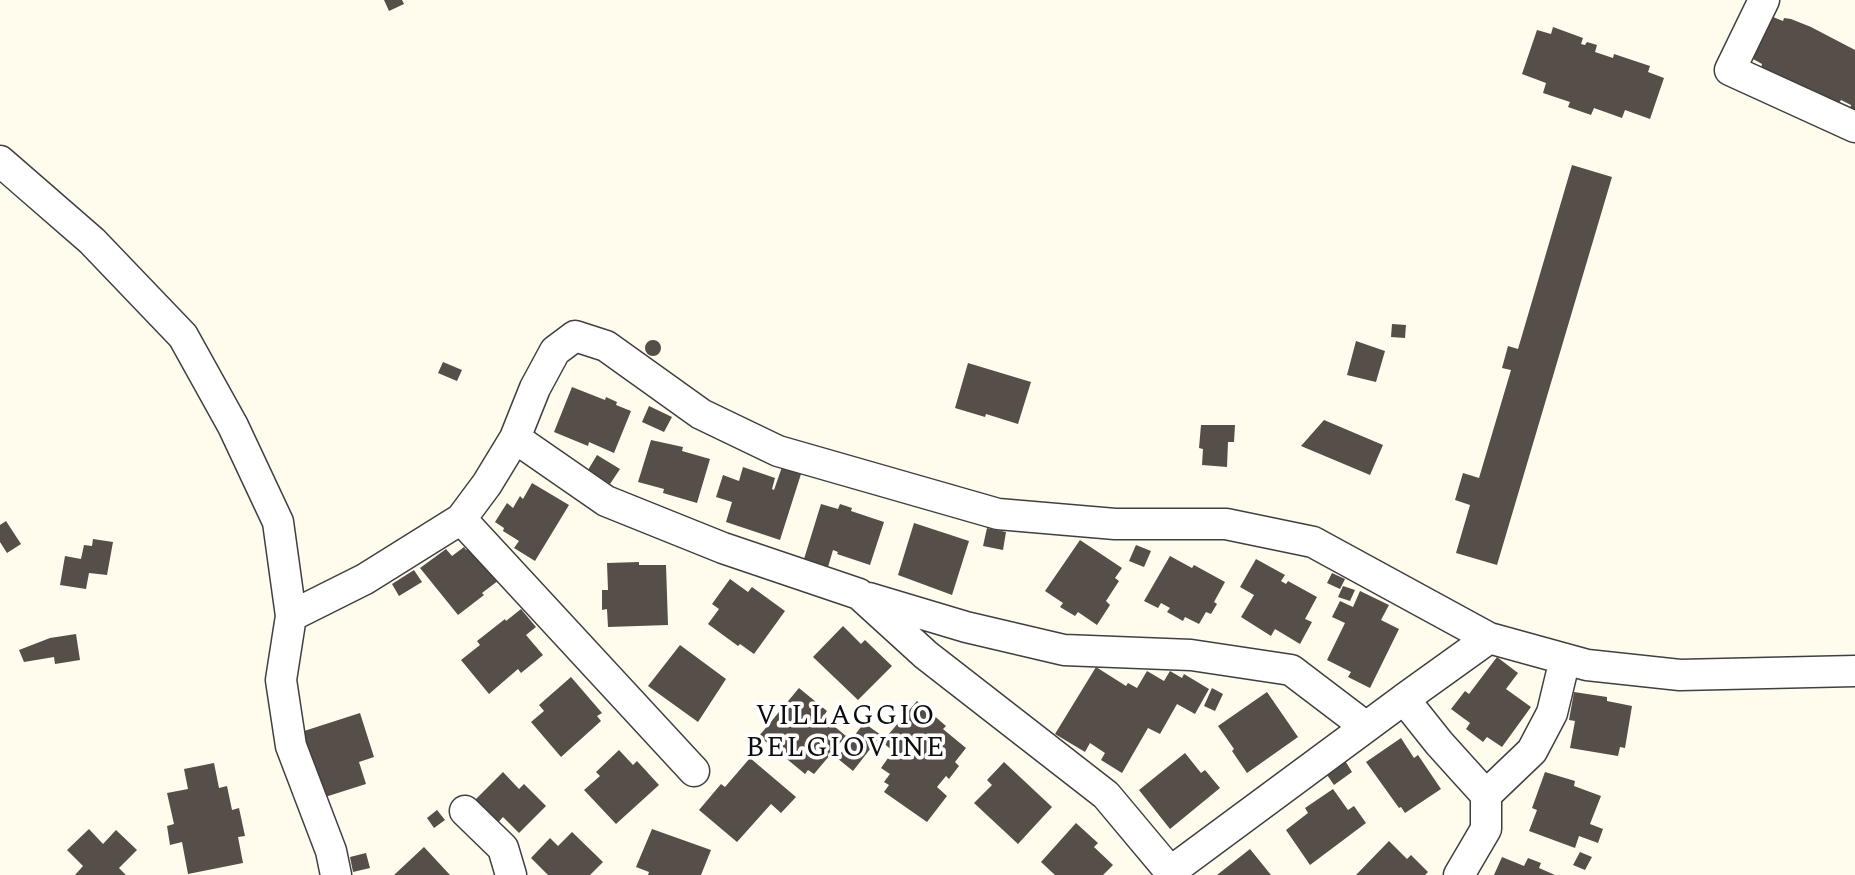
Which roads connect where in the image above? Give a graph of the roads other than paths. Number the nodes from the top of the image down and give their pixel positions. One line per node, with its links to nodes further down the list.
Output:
1 (1764, 0): 2 (street)
2 (1855, 127)
3 (0, 161): 7 (street)
4 (515, 438): 5 (street); 6 (street); 8 (street)
5 (461, 519): 7 (street); 13 (street)
6 (859, 594): 12 (street); 16 (street)
7 (291, 616): 17 (street)
8 (1489, 638): 9 (street); 11 (street)
9 (1565, 659): 10 (street); 14 (street)
10 (1855, 671)
11 (1404, 699): 12 (street); 14 (street)
12 (1366, 727): 16 (street)
13 (694, 771)
14 (1486, 795): 19 (street)
15 (465, 811): 18 (street)
16 (1171, 874)
17 (336, 875)
18 (511, 875)
19 (1459, 875)

